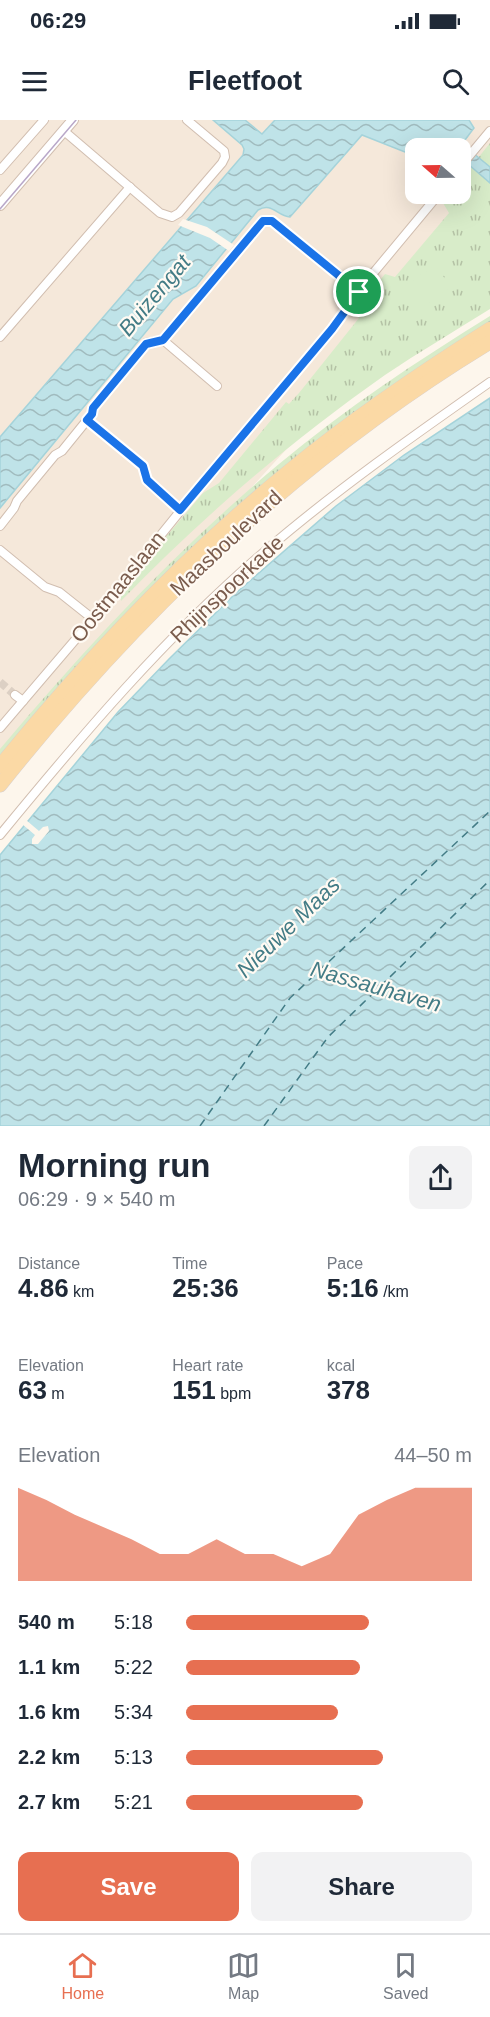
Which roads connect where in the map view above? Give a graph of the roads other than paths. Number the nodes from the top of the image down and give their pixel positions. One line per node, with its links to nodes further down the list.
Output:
1 (44, 120): 7 (street)
2 (73, 120): 4 (street)
3 (187, 120): 8 (street)
4 (64, 131): 8 (street); 10 (street)
5 (490, 131): 6 (street)
6 (471, 154)
7 (0, 171)
8 (130, 187): 13 (street)
9 (431, 204): 11 (street, Oostmaaslaan)
10 (0, 205)
11 (359, 292): 14 (street); 19 (street, Oostmaaslaan)
12 (490, 329): 26 (main road, Maasboulevard)
13 (0, 337)
14 (163, 340): 17 (street); 18 (street)
15 (490, 342): 27 (main road, Maasboulevard)
16 (490, 382): 28 (street, Rhijnspoorkade)
17 (217, 386)
18 (87, 420): 19 (street); 20 (street)
19 (180, 510): 22 (street, Oostmaaslaan)
20 (0, 526)
21 (0, 550): 22 (street)
22 (93, 619): 24 (street, Oostmaaslaan)
23 (15, 695): 24 (street)
24 (23, 701): 25 (street, Oostmaaslaan)
25 (0, 728)
26 (0, 766)
27 (0, 785)
28 (0, 835)

